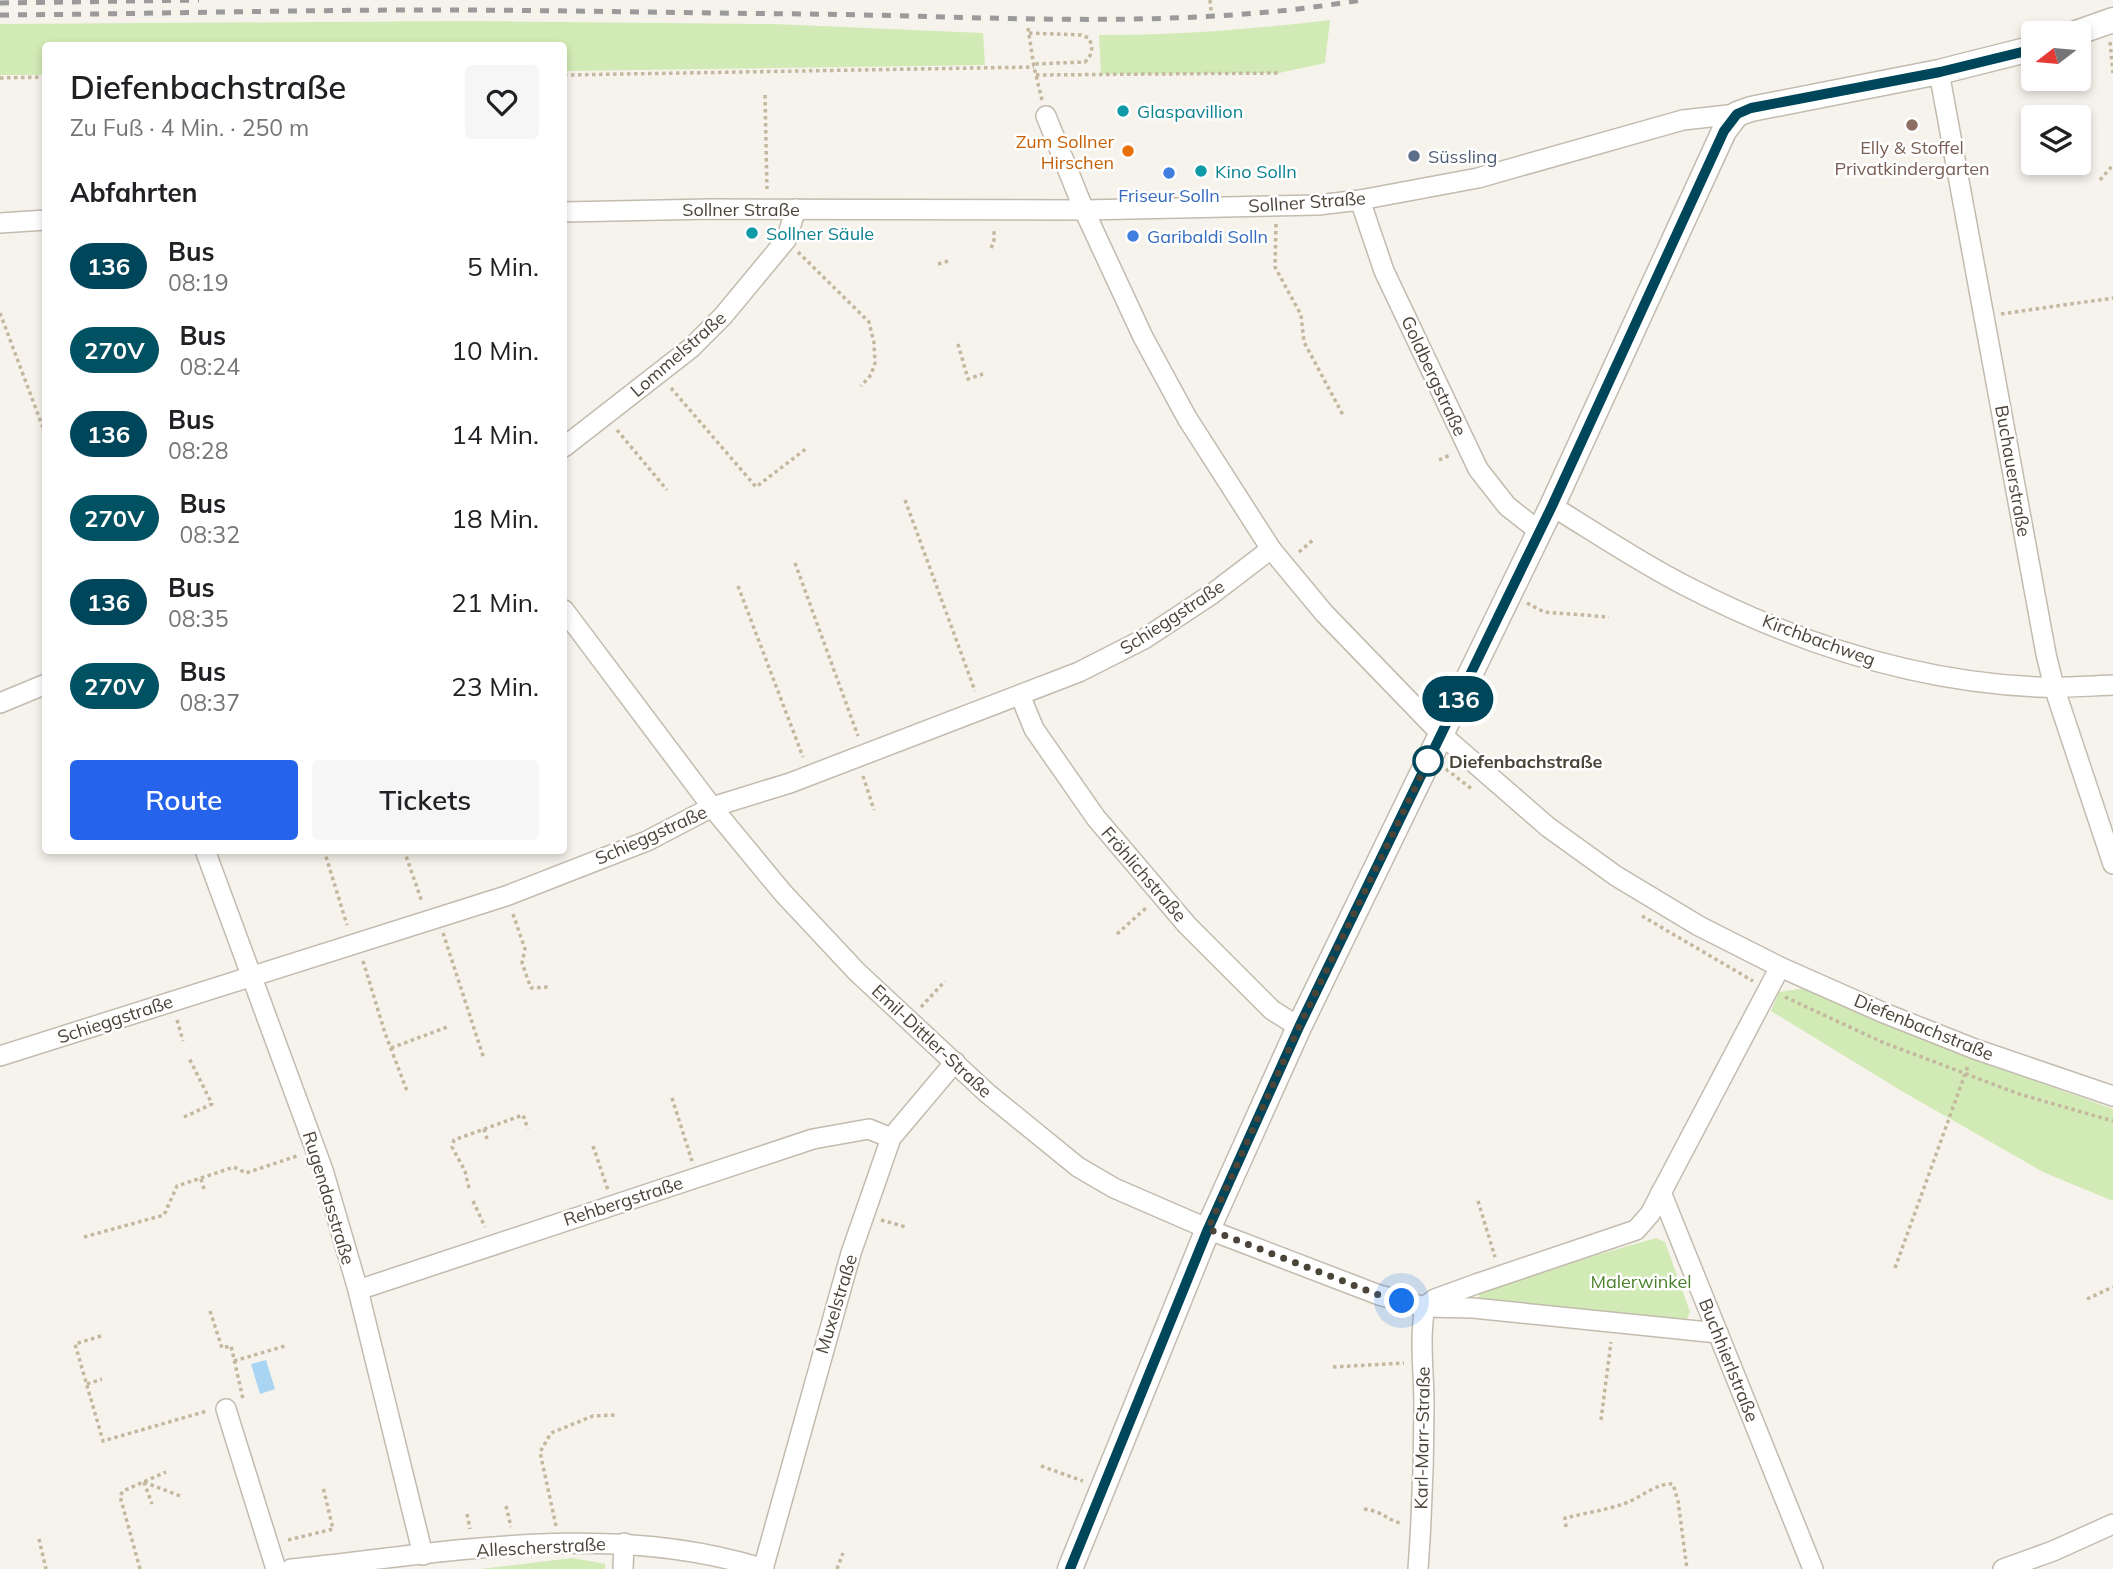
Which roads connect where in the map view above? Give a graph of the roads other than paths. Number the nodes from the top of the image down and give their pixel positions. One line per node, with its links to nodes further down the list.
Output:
1 (2110, 21): 2 (street)
2 (2091, 28)
3 (2021, 51): 4 (street, Sollner Straße)
4 (1940, 72): 5 (street, Sollner Straße); 20 (street, Buchauerstraße)
5 (1737, 114): 7 (street, Sollner Straße); 14 (street)
6 (1046, 116): 9 (street, Diefenbachstraße)
7 (1360, 200): 9 (street, Sollner Straße); 15 (street, Goldbergstraße)
8 (796, 209): 9 (street, Sollner Straße); 10 (street, Sollner Straße); 13 (street, Lommelstraße)
9 (1084, 210): 16 (street, Diefenbachstraße)
10 (567, 212)
11 (42, 220): 12 (street)
12 (0, 223)
13 (567, 445)
14 (1552, 506): 15 (street); 20 (street, Kirchbachweg)
15 (1540, 532): 23 (street)
16 (1271, 550): 21 (street, Schieggstraße); 23 (street, Diefenbachstraße)
17 (567, 614): 24 (street, Emil-Dittler-Straße)
18 (2113, 685): 20 (street, Kirchbachweg)
19 (42, 686): 22 (street)
20 (2054, 687): 26 (street, Buchauerstraße)
21 (1020, 695): 24 (street, Schieggstraße); 29 (street, Fröhlichstraße)
22 (0, 703)
23 (1441, 734): 27 (street, Diefenbachstraße); 29 (street)
24 (712, 807): 28 (street, Schieggstraße); 31 (street, Emil-Dittler-Straße)
25 (206, 854): 28 (street, Rugendasstraße)
26 (2113, 864)
27 (1780, 967): 32 (street, Diefenbachstraße); 34 (street)
28 (251, 975): 30 (street, Schieggstraße); 36 (street, Rugendasstraße)
29 (1299, 1027): 35 (street)
30 (0, 1056)
31 (955, 1062): 33 (street, Muxelstraße); 35 (street, Emil-Dittler-Straße)
32 (2113, 1096)
33 (891, 1138): 36 (street, Rehbergstraße); 46 (street, Muxelstraße)
34 (1661, 1192): 37 (street); 38 (street, Buchhierlstraße)
35 (1208, 1229): 37 (street, Emil-Dittler-Straße); 47 (street)
36 (358, 1290): 42 (street, Rugendasstraße)
37 (1425, 1307): 38 (street); 48 (street, Karl-Marr-Straße)
38 (1718, 1333): 49 (street, Buchhierlstraße)
39 (226, 1409): 43 (street)
40 (2113, 1524): 50 (street)
41 (624, 1543): 42 (street, Allescherstraße); 45 (street, Allescherstraße); 46 (street, Allescherstraße)
42 (423, 1555): 44 (street, Allescherstraße)
43 (276, 1569)
44 (291, 1569)
45 (623, 1569)
46 (763, 1569)
47 (1070, 1569)
48 (1418, 1569)
49 (1813, 1569)
50 (2003, 1569)

